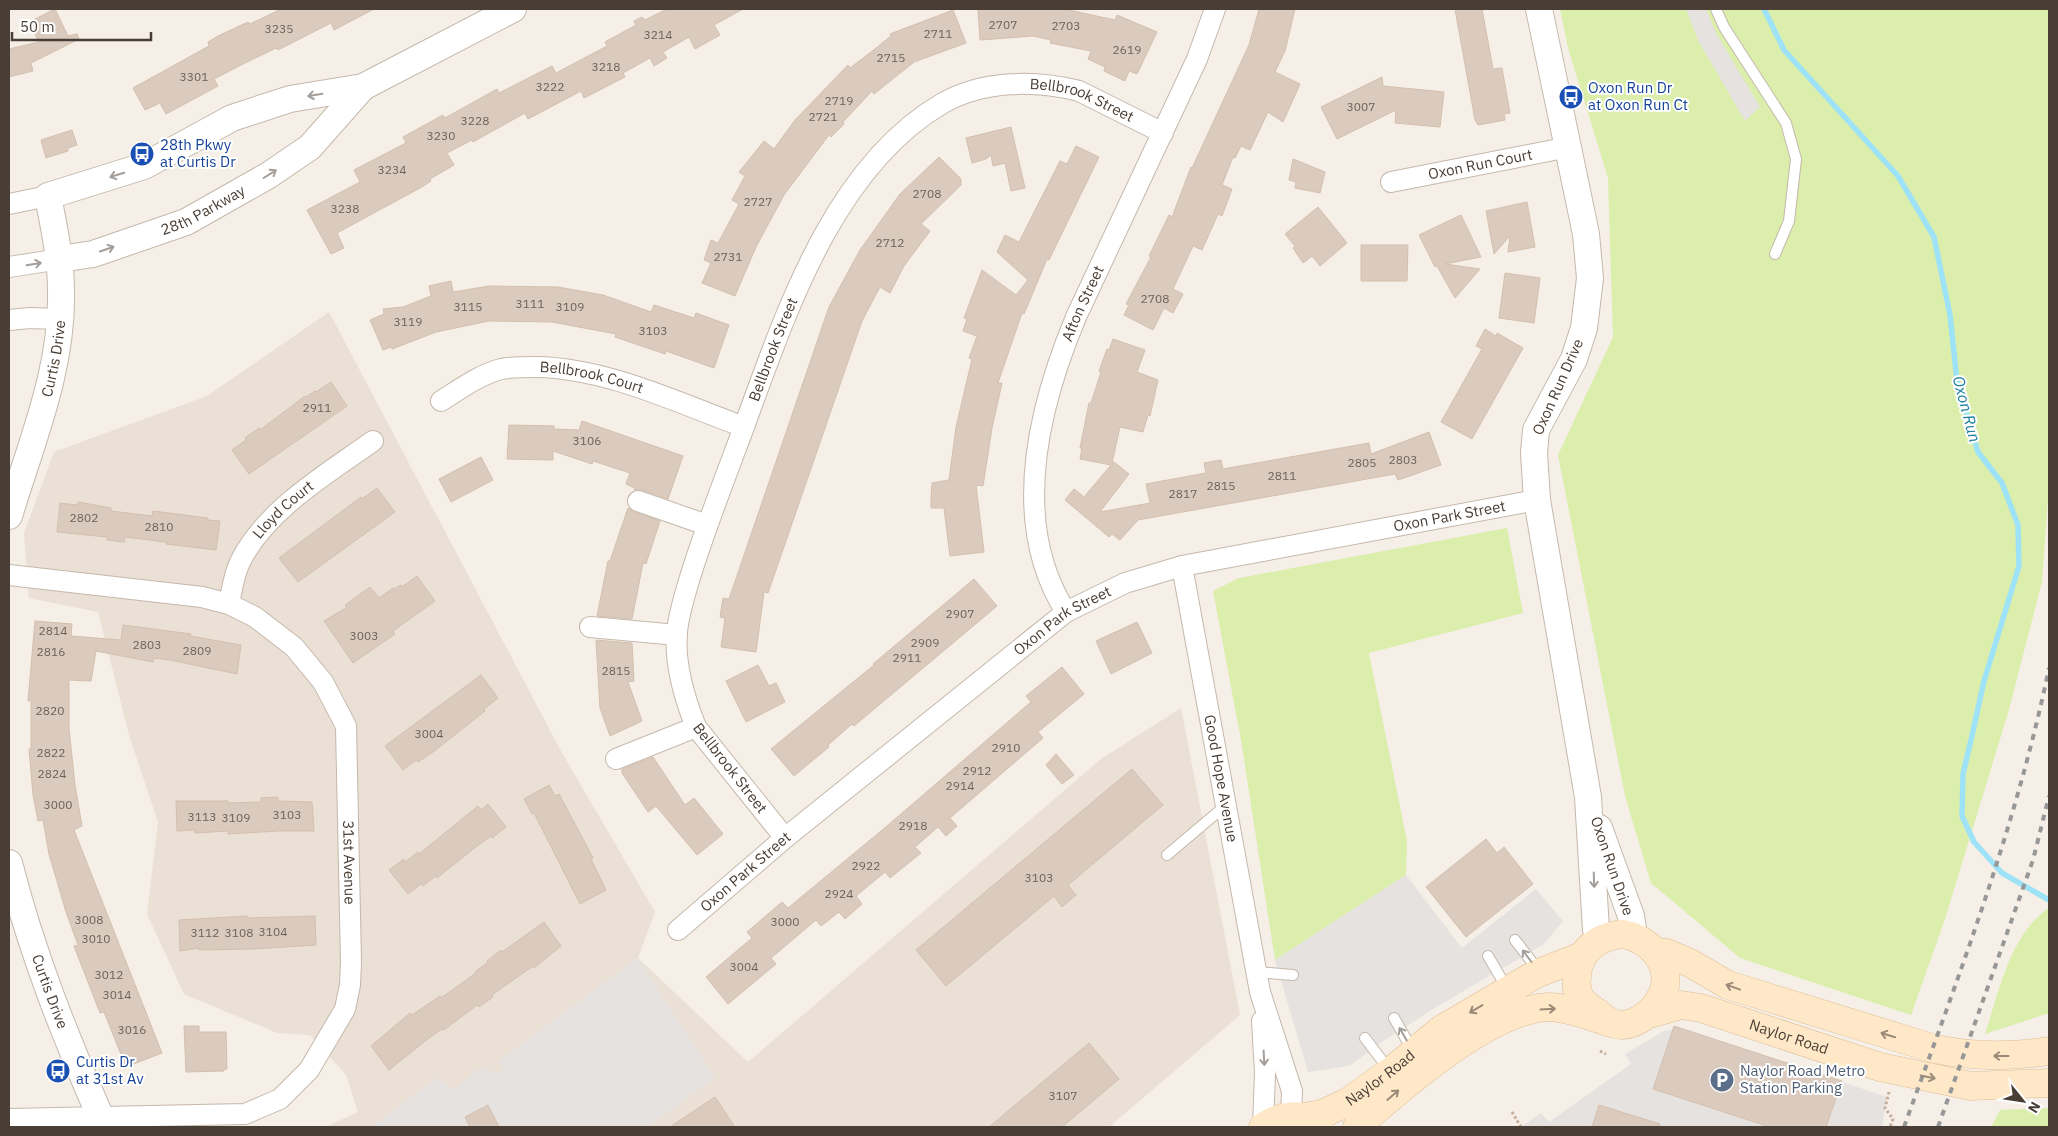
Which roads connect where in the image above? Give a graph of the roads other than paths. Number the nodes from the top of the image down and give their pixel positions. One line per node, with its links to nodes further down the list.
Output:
1 (512, 9): 5 (street, 28th Parkway)
2 (1215, 9): 6 (street, Afton Street)
3 (1539, 9): 7 (street, Oxon Run Drive)
4 (1716, 9): 11 (lane)
5 (363, 87): 9 (street, 28th Parkway, one-way to 9); 12 (street, 28th Parkway, one-way to 5)
6 (1163, 133): 17 (street, Bellbrook Street); 26 (street, Afton Street)
7 (1569, 148): 8 (street, Oxon Run Court); 19 (street, Oxon Run Drive)
8 (1391, 182)
9 (48, 196): 10 (street, 28th Parkway); 12 (street, Curtis Drive)
10 (9, 204)
11 (1775, 254)
12 (60, 259): 13 (street, 28th Parkway, one-way to 12); 14 (street, Curtis Drive)
13 (9, 267)
14 (60, 319): 15 (street); 21 (street, Curtis Drive)
15 (9, 320)
16 (441, 401): 17 (street, Bellbrook Court)
17 (744, 427): 22 (street, Bellbrook Street)
18 (373, 441): 25 (street, Lloyd Court)
19 (1537, 500): 23 (street, Oxon Park Street); 31 (street, Oxon Run Drive)
20 (638, 501): 22 (street)
21 (9, 516)
22 (707, 525): 28 (street, Bellbrook Street)
23 (1182, 566): 26 (street, Oxon Park Street); 32 (street, Good Hope Avenue)
24 (9, 575): 25 (street, 31st Avenue)
25 (229, 604): 57 (street, 31st Avenue)
26 (1066, 612): 33 (street, Oxon Park Street)
27 (590, 627): 28 (street)
28 (677, 635): 29 (street, Bellbrook Street)
29 (696, 727): 30 (street); 33 (street, Bellbrook Street)
30 (616, 759)
31 (1588, 796): 37 (street, Oxon Run Drive); 39 (street, Oxon Run Drive, one-way to 39)
32 (1225, 806): 34 (lane); 42 (street, Good Hope Avenue)
33 (785, 838): 36 (street, Oxon Park Street)
34 (1166, 855)
35 (9, 863): 57 (street, Curtis Drive)
36 (678, 930)
37 (1634, 936): 39 (main road); 40 (main road)
38 (1514, 940): 43 (lane, one-way to 38)
39 (1592, 948): 43 (main road, Naylor Road); 49 (main road)
40 (1657, 952): 47 (main road); 52 (main road, Naylor Road, one-way to 40)
41 (1488, 956): 45 (lane)
42 (1256, 972): 44 (lane); 46 (street, Good Hope Avenue)
43 (1536, 974): 45 (main road, Naylor Road)
44 (1293, 975)
45 (1509, 991): 51 (main road, Naylor Road, one-way to 51)
46 (1260, 992): 56 (street, Good Hope Avenue); 58 (street, Good Hope Avenue, one-way to 58)
47 (1649, 1014): 49 (main road); 54 (main road, Naylor Road, one-way to 54)
48 (1394, 1018): 51 (lane, one-way to 48)
49 (1611, 1023): 59 (main road, Naylor Road, one-way to 49)
50 (1365, 1038): 53 (lane)
51 (1413, 1051): 53 (main road, Naylor Road)
52 (2049, 1051)
53 (1390, 1072): 56 (main road, Naylor Road)
54 (2049, 1083)
55 (9, 1118): 57 (street, 31st Avenue)
56 (1306, 1120): 58 (main road, Naylor Road)
57 (103, 1124)
58 (1263, 1127)
59 (1357, 1127)

